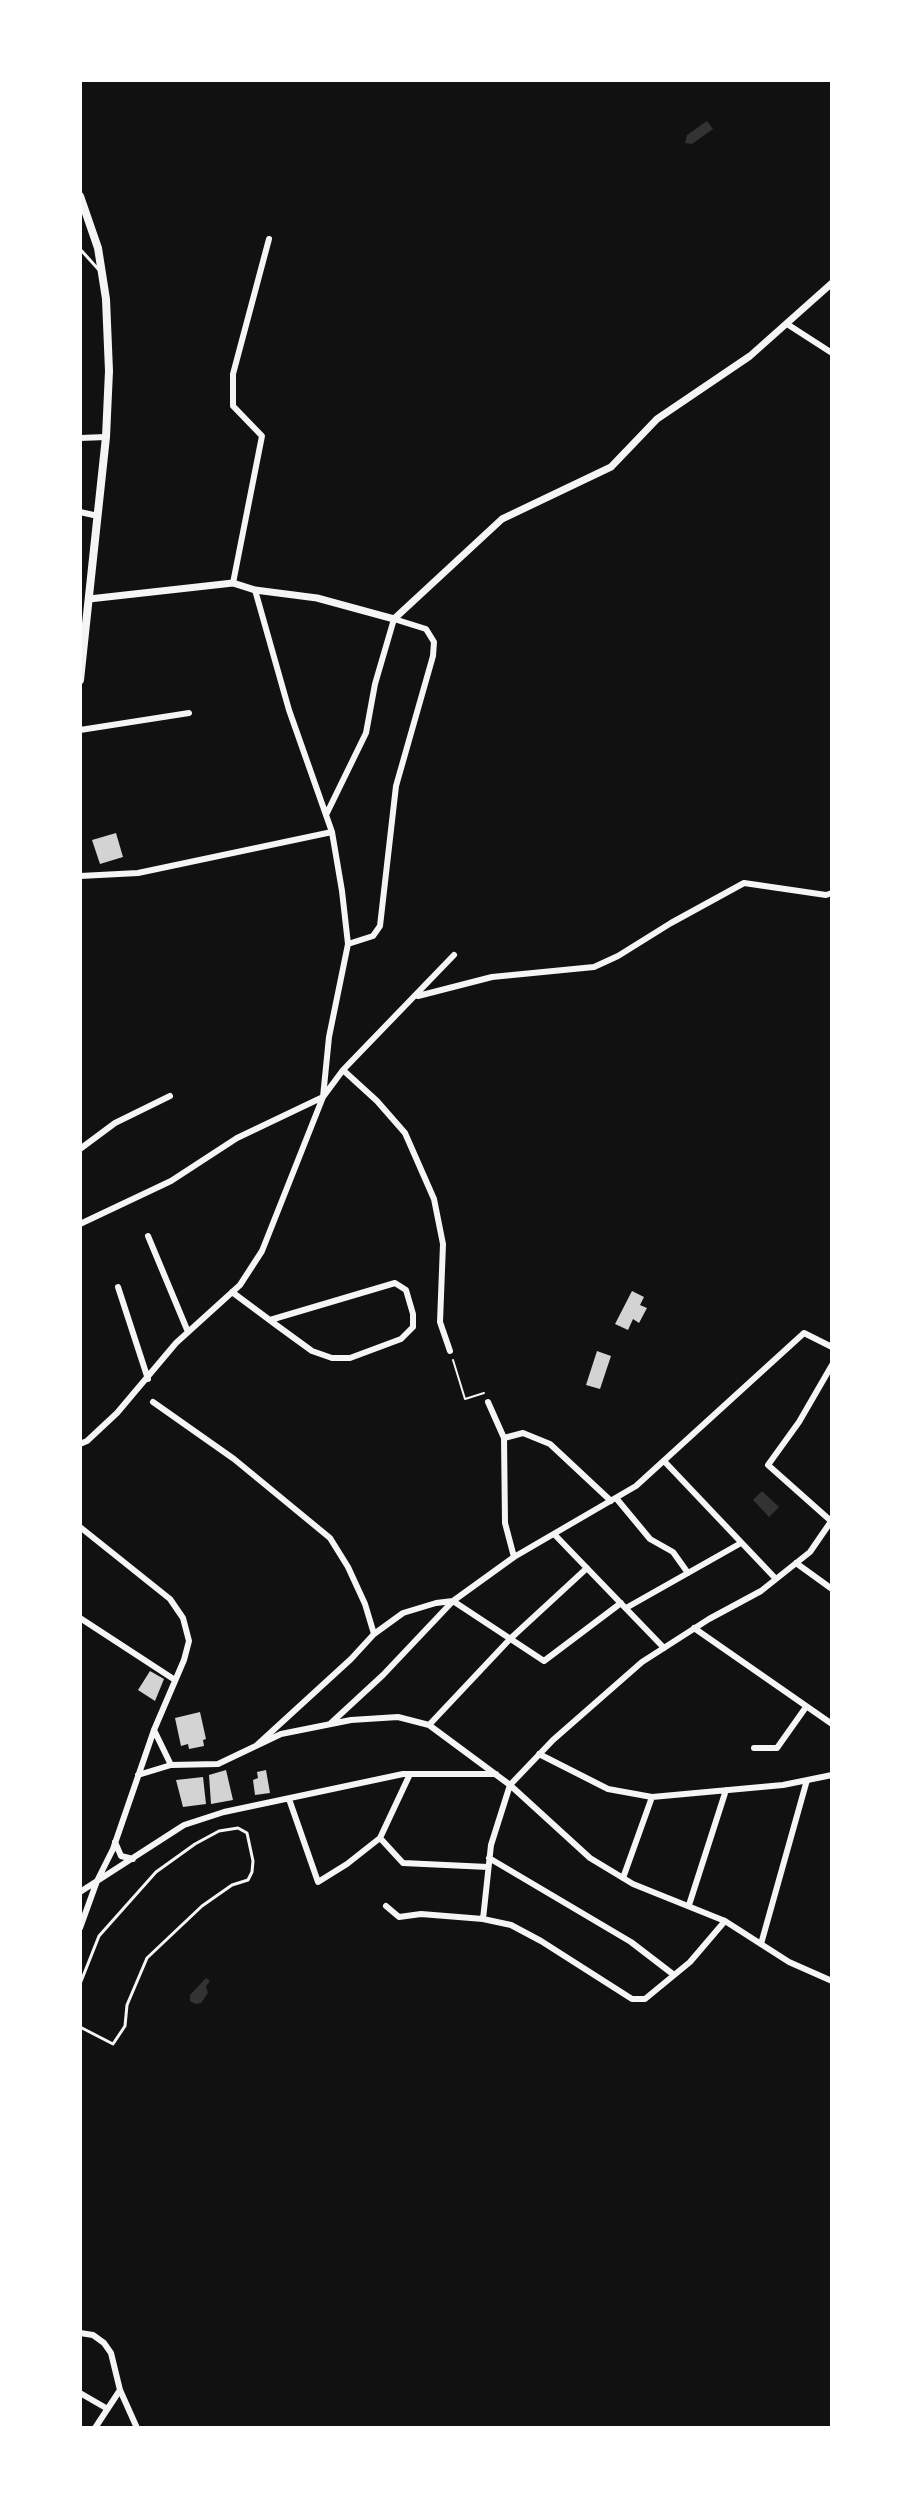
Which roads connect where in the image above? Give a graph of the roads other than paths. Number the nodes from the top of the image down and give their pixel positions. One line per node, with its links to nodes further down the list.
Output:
1 (80, 196): 4 (main road)
2 (269, 239): 12 (street)
3 (80, 249): 4 (lane)
4 (101, 272): 8 (main road)
5 (832, 283): 6 (street)
6 (787, 324): 7 (street); 15 (street)
7 (832, 353)
8 (106, 437): 9 (street); 11 (main road)
9 (80, 438)
10 (80, 512): 11 (street)
11 (98, 516): 14 (main road)
12 (233, 583): 13 (street); 14 (street)
13 (255, 590): 15 (street); 19 (street)
14 (89, 599): 16 (main road)
15 (394, 619): 19 (street); 23 (street)
16 (80, 680)
17 (189, 713): 18 (street)
18 (80, 730)
19 (326, 815): 20 (street)
20 (332, 832): 21 (street); 23 (street)
21 (80, 876)
22 (832, 893): 25 (street)
23 (348, 944): 28 (street)
24 (454, 955): 25 (street)
25 (416, 996): 26 (street)
26 (343, 1070): 28 (street); 37 (street)
27 (170, 1096): 29 (street)
28 (323, 1097): 30 (street); 33 (street)
29 (80, 1149)
30 (80, 1224)
31 (148, 1236): 35 (street)
32 (118, 1287): 39 (street)
33 (232, 1292): 34 (street); 35 (street)
34 (270, 1320): 34 (street)
35 (188, 1332): 39 (street)
36 (832, 1347): 44 (street)
37 (450, 1351)
38 (832, 1365): 46 (street)
39 (148, 1379): 43 (street)
40 (153, 1402): 60 (street)
41 (488, 1402): 42 (street)
42 (504, 1438): 45 (street); 50 (street)
43 (80, 1444)
44 (664, 1461): 45 (street); 49 (street)
45 (614, 1500): 48 (street); 53 (street)
46 (831, 1524): 51 (street)
47 (80, 1527): 63 (street)
48 (554, 1534): 50 (street); 52 (street)
49 (741, 1543): 53 (street); 54 (street)
50 (514, 1557): 56 (street)
51 (796, 1563): 54 (street); 55 (street)
52 (587, 1568): 57 (street); 61 (street)
53 (688, 1573): 57 (street)
54 (776, 1579): 59 (street)
55 (832, 1589)
56 (453, 1601): 60 (street); 61 (street); 66 (street)
57 (624, 1606): 61 (street); 62 (street)
58 (80, 1618): 63 (street)
59 (694, 1628): 62 (street); 64 (street)
60 (374, 1634): 70 (street)
61 (510, 1639): 67 (street)
62 (664, 1648): 71 (street)
63 (175, 1680): 68 (street)
64 (806, 1707): 65 (street); 69 (street)
65 (832, 1724)
66 (328, 1725): 67 (street); 70 (street)
67 (429, 1725): 74 (street)
68 (154, 1730): 72 (street); 75 (street)
69 (754, 1748)
70 (252, 1750): 72 (street)
71 (539, 1754): 78 (street); 80 (street)
72 (171, 1765): 75 (street)
73 (410, 1774): 74 (street); 81 (street); 82 (street)
74 (496, 1774): 78 (street)
75 (138, 1775): 83 (street)
76 (832, 1775): 77 (street)
77 (807, 1780): 79 (street); 95 (street)
78 (510, 1785): 84 (street); 87 (street)
79 (726, 1790): 80 (street); 90 (street)
80 (652, 1797): 87 (street)
81 (289, 1799): 82 (street); 85 (street)
82 (380, 1838): 86 (street)
83 (115, 1841): 85 (street); 88 (street)
84 (489, 1858): 86 (street); 96 (street)
85 (133, 1859): 88 (street)
86 (488, 1867): 92 (street)
87 (623, 1878): 90 (street)
88 (97, 1881): 89 (street); 94 (street)
89 (80, 1892)
90 (689, 1905): 93 (street)
91 (386, 1906): 92 (street)
92 (483, 1919): 96 (street)
93 (725, 1921): 95 (street); 96 (street)
94 (80, 1926)
95 (761, 1944): 97 (street)
96 (674, 1975)
97 (832, 1981)
98 (80, 1984): 99 (lane)
99 (80, 2027)
100 (80, 2333): 101 (street)
101 (120, 2390): 103 (street); 105 (street)
102 (80, 2393): 103 (street)
103 (106, 2408): 104 (street)
104 (95, 2428)
105 (137, 2428)

